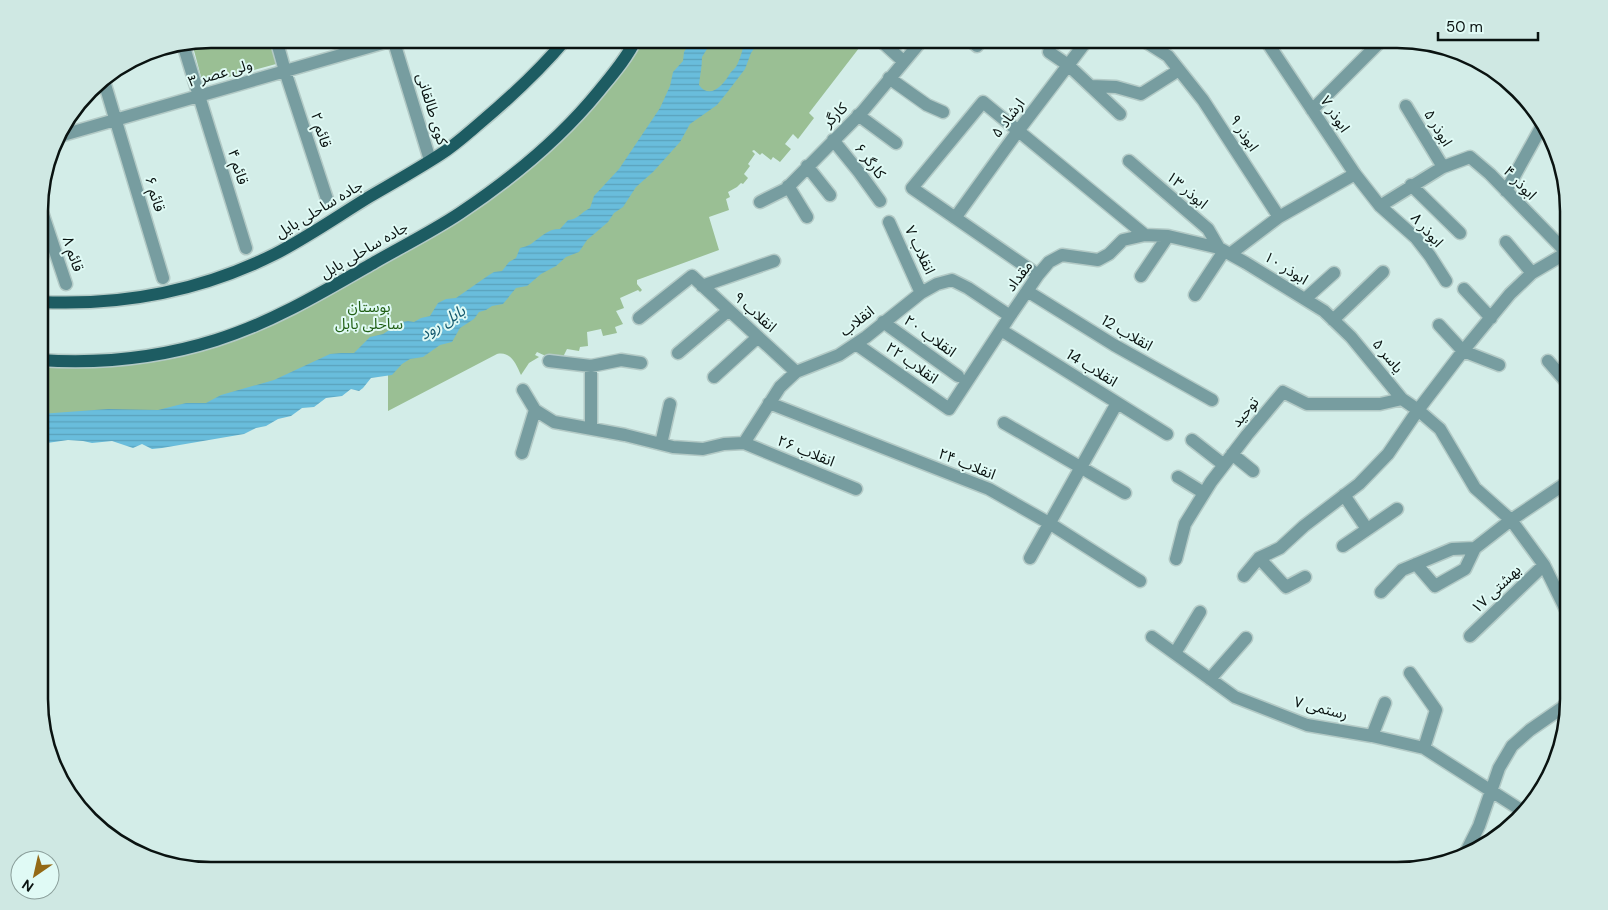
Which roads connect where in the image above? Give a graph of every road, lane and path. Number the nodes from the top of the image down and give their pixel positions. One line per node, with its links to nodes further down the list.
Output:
1 (279, 48): 17 (street, قائم ۲)
2 (363, 48): 17 (street, ولی عصر ۳)
3 (396, 48): 33 (street, کوی طالقانی)
4 (559, 48): 33 (main road, جاده ساحلی بایل)
5 (630, 48): 87 (main road, جاده ساحلی بابل)
6 (889, 48): 14 (street)
7 (915, 48): 14 (street, کارگر)
8 (1081, 48): 15 (street, ارشاد ۵)
9 (1155, 48): 16 (street, ابوذر ۹)
10 (1271, 48): 23 (street, ابوذر ۷)
11 (1374, 48): 23 (street)
12 (185, 50): 21 (street, قائم ۴)
13 (1049, 52): 15 (street)
14 (903, 61): 18 (street, کارگر)
15 (1068, 65): 20 (street); 29 (street, ارشاد ۵)
16 (1179, 70): 20 (street); 47 (street, ابوذر ۹)
17 (285, 71): 21 (street, ولی عصر ۳); 42 (street, قائم ۲)
18 (890, 78): 24 (street); 26 (street, کارگر)
19 (105, 86): 27 (street, قائم ۶)
20 (1091, 86): 25 (street)
21 (198, 96): 27 (street, ولی عصر ۳); 56 (street, قائم ۴)
22 (1406, 106): 36 (street, ابوذر ۵)
23 (1312, 110): 37 (street, ابوذر ۷)
24 (944, 112)
25 (1120, 114)
26 (858, 115): 31 (street, کارگر); 32 (street, کارگر ۶)
27 (115, 120): 30 (street, ولی عصر ۳); 65 (street, قائم ۶)
28 (1539, 130): 40 (street)
29 (1018, 131): 48 (street, ارشاد ۵); 48 (street); 52 (street)
30 (66, 134)
31 (833, 140): 35 (street, کارگر); 43 (street, کارگر ۶)
32 (896, 143)
33 (430, 160): 74 (main road, جاده ساحلی بایل)
34 (1129, 161): 57 (street, ابوذر ۱۳)
35 (807, 166): 39 (street, کارگر); 41 (street)
36 (1442, 167): 38 (street); 40 (street, ابوذر ۴)
37 (1355, 174): 45 (street, ابوذر ۷); 47 (street)
38 (1411, 185): 45 (street); 51 (street)
39 (788, 186): 44 (street, کارگر); 46 (street)
40 (1506, 191): 55 (street, ابوذر ۴)
41 (830, 195)
42 (327, 199)
43 (880, 201)
44 (760, 202)
45 (1380, 206): 66 (street, ابوذر ۸)
46 (807, 217)
47 (1279, 217): 57 (street)
48 (955, 218): 63 (street)
49 (889, 222): 71 (street, انقلاب ۷)
50 (48, 230): 67 (street, قائم ۸)
51 (1460, 233)
52 (1145, 235): 53 (street, مقداد); 63 (street, مقداد)
53 (1168, 236): 57 (street, مقداد); 64 (street)
54 (1506, 242): 62 (street)
55 (1560, 246)
56 (246, 248)
57 (1224, 251): 72 (street); 73 (street, ابوذر ۱۰)
58 (1560, 258): 62 (street)
59 (774, 261): 68 (street)
60 (1383, 272): 79 (street)
61 (1334, 273): 73 (street)
62 (1532, 273): 78 (street)
63 (1038, 276): 70 (street, مقداد)
64 (1141, 276)
65 (163, 278)
66 (1446, 281)
67 (66, 284)
68 (702, 286): 75 (street, انقلاب ۹); 77 (street, انقلاب ۹)
69 (1464, 290): 78 (street)
70 (1027, 291): 76 (street, مقداد); 99 (street, انقلاب 12)
71 (921, 293): 76 (street, انقلاب); 80 (street, انقلاب)
72 (1195, 295)
73 (1305, 299): 79 (street, ابوذر ۱۰)
74 (48, 303)
75 (729, 310): 83 (street, انقلاب ۹); 86 (street)
76 (1010, 316): 82 (street, مقداد)
77 (639, 318)
78 (1490, 318): 85 (street)
79 (1334, 320): 98 (street, یاسر ۵)
80 (883, 322): 84 (street, انقلاب); 95 (street, انقلاب ۲۰)
81 (1439, 325): 85 (street)
82 (1001, 330): 101 (street, انقلاب 14); 103 (street, مقداد)
83 (758, 337): 93 (street, انقلاب ۹); 96 (street)
84 (856, 344): 93 (street, انقلاب); 103 (street, انقلاب ۲۲)
85 (1463, 351): 91 (street); 105 (street)
86 (678, 353)
87 (48, 360)
88 (549, 361): 92 (street)
89 (1548, 361): 94 (street)
90 (641, 363): 92 (street)
91 (1499, 365)
92 (591, 366): 107 (street)
93 (796, 372): 100 (street, انقلاب)
94 (1560, 374)
95 (958, 376)
96 (714, 378)
97 (523, 390): 104 (street)
98 (1402, 399): 105 (street, یاسر ۵); 113 (street, توحید)
99 (1212, 400)
100 (769, 403): 110 (street, انقلاب); 125 (street, انقلاب ۲۴)
101 (1117, 403): 108 (street, انقلاب 14); 115 (street)
102 (670, 404): 111 (street)
103 (949, 409)
104 (535, 410): 107 (street); 112 (street)
105 (1418, 410): 122 (street); 124 (street, یاسر ۵)
106 (1004, 424): 115 (street)
107 (591, 429): 111 (street)
108 (1167, 434)
109 (1192, 440): 114 (street)
110 (744, 443): 111 (street); 119 (street, انقلاب ۲۶)
111 (661, 444)
112 (522, 453)
113 (1232, 454): 114 (street, توحید); 116 (street)
114 (1224, 465): 121 (street, توحید)
115 (1081, 468): 120 (street); 125 (street)
116 (1253, 471)
117 (1178, 477): 121 (street)
118 (1560, 487): 124 (street)
119 (856, 488)
120 (1124, 493)
121 (1204, 493): 131 (street, توحید)
122 (1344, 495): 126 (street); 130 (street)
123 (1396, 510): 126 (street)
124 (1511, 520): 128 (street); 133 (street, یاسر ۵)
125 (1049, 523): 129 (street); 136 (street, انقلاب ۲۴)
126 (1367, 529): 127 (street)
127 (1343, 546)
128 (1476, 548): 132 (street); 132 (street)
129 (1030, 558)
130 (1259, 558): 134 (street); 135 (street)
131 (1176, 559)
132 (1416, 564): 137 (street)
133 (1544, 565): 138 (street, یاسر ۵); 140 (street, بهشتی ۱۷)
134 (1244, 576)
135 (1306, 578)
136 (1140, 581)
137 (1381, 592)
138 (1560, 598)
139 (1200, 612): 143 (street)
140 (1470, 636)
141 (1152, 637): 143 (street, رستمی ۷)
142 (1246, 638): 145 (street)
143 (1175, 653): 145 (street, رستمی ۷)
144 (1410, 672): 149 (street)
145 (1210, 679): 148 (street, رستمی ۷)
146 (1385, 703): 148 (street)
147 (1560, 709): 150 (street)
148 (1372, 736): 149 (street, رستمی ۷)
149 (1424, 748): 150 (street, رستمی ۷)
150 (1491, 789): 151 (street, رستمی ۷); 152 (street)
151 (1519, 808)
152 (1469, 846)

